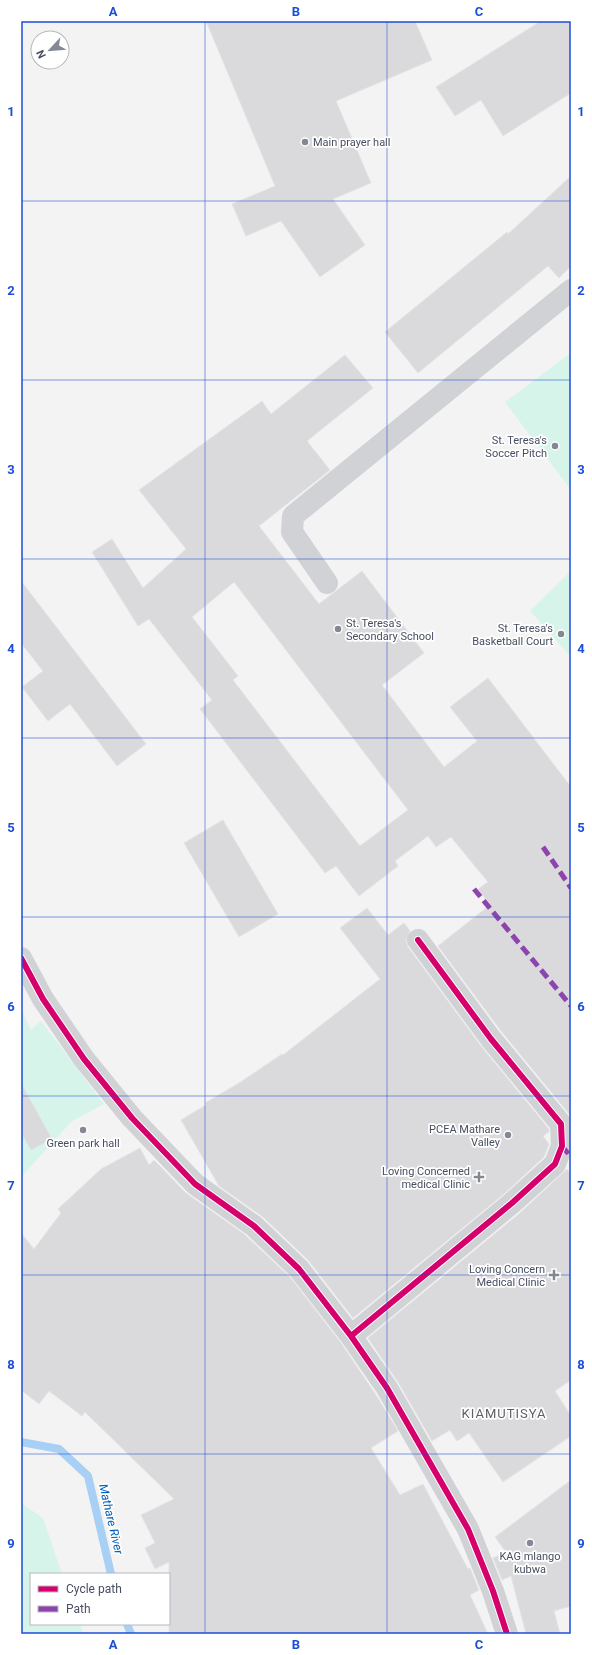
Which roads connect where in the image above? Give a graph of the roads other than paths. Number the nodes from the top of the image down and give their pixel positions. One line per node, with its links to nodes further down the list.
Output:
1 (571, 290): 2 (street)
2 (327, 583)
3 (418, 940): 5 (street)
4 (21, 958): 6 (street)
5 (567, 1143): 6 (street)
6 (351, 1336): 7 (street)
7 (507, 1634)

